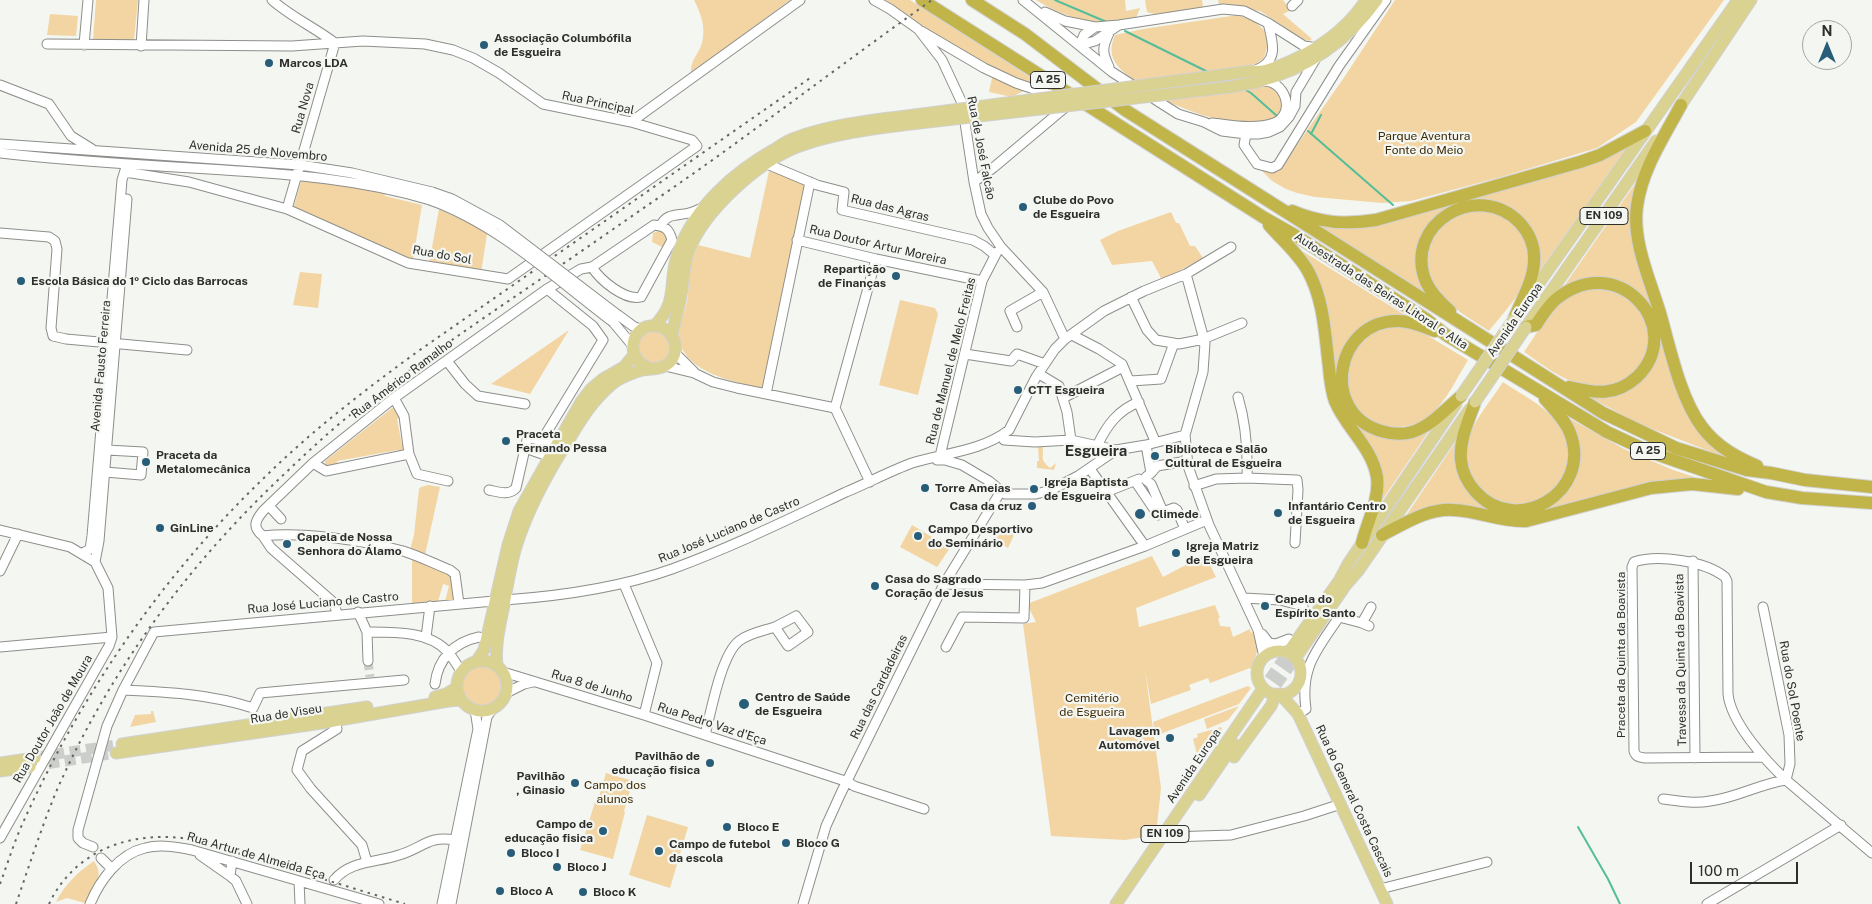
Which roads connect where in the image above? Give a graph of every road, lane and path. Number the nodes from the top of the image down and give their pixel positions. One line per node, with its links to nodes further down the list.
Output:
1 (88, 0): 22 (street)
2 (144, 0): 24 (street)
3 (272, 0): 20 (street)
4 (800, 0): 33 (street)
5 (874, 0): 18 (street, Rua de José Falcão)
6 (922, 0): 52 (highway, Autoestrada das Beiras Litoral e Alta / A 25)
7 (972, 0): 49 (highway, Autoestrada das Beiras Litoral e Alta / A 25)
8 (1024, 0): 14 (street)
9 (1366, 0): 25 (main road)
10 (1376, 0): 25 (main road)
11 (1386, 0): 36 (street)
12 (1738, 0): 35 (main road, Avenida Europa / EN 109)
13 (1750, 0): 31 (main road, Avenida Europa / EN 109)
14 (1033, 7): 17 (street); 23 (street)
15 (1268, 24): 16 (street); 25 (street); 27 (street)
16 (1120, 25): 17 (street); 19 (street)
17 (1094, 27): 23 (street)
18 (918, 29): 29 (street); 47 (street, Rua de José Falcão)
19 (1110, 33): 23 (street); 26 (street)
20 (335, 42): 24 (street, Rua Principal); 33 (street, Rua Principal); 43 (street, Rua Nova)
21 (47, 44): 22 (street, Rua Principal)
22 (84, 45): 24 (street, Rua Principal)
23 (1080, 45): 26 (street)
24 (140, 46)
25 (1316, 54): 27 (main road); 36 (street)
26 (1112, 72): 34 (street)
27 (1255, 77): 29 (main road, bridge); 30 (main road, bridge); 34 (street)
28 (0, 85): 39 (street)
29 (1057, 96): 32 (main road, bridge)
30 (1069, 105): 32 (main road, bridge); 47 (street)
31 (1681, 105): 73 (main road, Avenida Europa / EN 109); 123 (highway)
32 (901, 121): 42 (main road); 50 (main road)
33 (631, 122): 38 (street, Rua Principal)
34 (1204, 122): 36 (street)
35 (1645, 131): 49 (highway); 69 (main road, Avenida Europa / EN 109)
36 (1246, 134)
37 (0, 144): 39 (street, Avenida 25 de Novembro)
38 (697, 146): 51 (street, Rua do Sol)
39 (94, 150): 40 (street, Avenida 25 de Novembro)
40 (127, 152): 43 (street, Avenida 25 de Novembro); 44 (street)
41 (0, 154): 44 (street, Avenida 25 de Novembro)
42 (767, 164): 46 (street, Rua das Agras); 76 (main road)
43 (300, 165): 45 (street, Rua Nova); 48 (street, Avenida 25 de Novembro)
44 (126, 168): 45 (street, Avenida 25 de Novembro); 51 (street, Rua do Sol); 79 (street, Avenida Fausto Ferreira)
45 (298, 175): 48 (street, Avenida 25 de Novembro); 51 (street, Rua Nova)
46 (810, 182): 56 (street); 60 (street, Rua das Agras)
47 (974, 182): 57 (street, Rua de José Falcão)
48 (431, 196): 68 (street, Avenida 25 de Novembro, bridge)
49 (1261, 197): 71 (highway, Autoestrada das Beiras Litoral e Alta / A 25)
50 (706, 206): 53 (street, Rua Américo Ramalho); 59 (main road)
51 (287, 209)
52 (1263, 217): 75 (highway, Autoestrada das Beiras Litoral e Alta / A 25); 146 (highway)
53 (661, 225): 55 (street); 62 (street, Rua Américo Ramalho)
54 (0, 233): 79 (street)
55 (672, 240): 59 (street); 62 (street)
56 (798, 240): 61 (street, Rua Doutor Artur Moreira); 94 (street)
57 (1001, 247): 60 (street, Rua de Manuel de Melo Freitas); 66 (street, Rua de José Falcão)
58 (1231, 247): 63 (street, Rua José Luciano de Castro)
59 (677, 253): 74 (main road)
60 (995, 255): 64 (street, Rua de Manuel de Melo Freitas)
61 (876, 259): 64 (street, Rua Doutor Artur Moreira); 102 (street)
62 (592, 267): 65 (street, Rua Américo Ramalho)
63 (1186, 274): 67 (street, Rua José Luciano de Castro); 78 (street)
64 (982, 281): 84 (street, Rua de Manuel de Melo Freitas)
65 (547, 289): 85 (street, Rua Américo Ramalho); 104 (street)
66 (1043, 292): 72 (street); 77 (street, Rua de José Falcão)
67 (1131, 297): 77 (street, Rua José Luciano de Castro); 80 (street)
68 (615, 319): 74 (street, Avenida 25 de Novembro); 82 (street, Avenida 25 de Novembro)
69 (1514, 319): 71 (highway); 95 (main road, Avenida Europa / EN 109, bridge)
70 (1242, 323): 78 (street)
71 (1464, 325): 92 (highway, Autoestrada das Beiras Litoral e Alta / A 25)
72 (1017, 327)
73 (1526, 327): 92 (highway); 100 (main road, Avenida Europa / EN 109, bridge)
74 (648, 328): 76 (main road); 82 (main road)
75 (1446, 334): 93 (highway, Autoestrada das Beiras Litoral e Alta / A 25); 95 (highway)
76 (672, 336): 83 (main road)
77 (1068, 337): 86 (street, Rua José Luciano de Castro); 87 (street)
78 (1204, 341): 80 (street); 103 (street)
79 (112, 343): 81 (street); 111 (street, Avenida Fausto Ferreira); 148 (street, Avenida Fausto Ferreira)
80 (1174, 343): 91 (street)
81 (187, 350)
82 (633, 350): 88 (main road); 108 (main road)
83 (675, 350): 88 (main road); 89 (street)
84 (965, 354): 86 (street); 116 (street, Rua de Manuel de Melo Freitas)
85 (447, 361): 97 (street, Rua Américo Ramalho); 101 (street)
86 (1045, 364): 90 (street, Rua José Luciano de Castro)
87 (1123, 367): 91 (street); 98 (street)
88 (659, 368): 89 (street); 157 (main road)
89 (694, 373): 94 (street)
90 (1039, 374): 98 (street); 113 (street, Rua José Luciano de Castro)
91 (1129, 379): 99 (street)
92 (1556, 384): 123 (highway, Autoestrada das Beiras Litoral e Alta / A 25)
93 (1539, 391): 100 (highway); 134 (highway, Autoestrada das Beiras Litoral e Alta / A 25)
94 (766, 394): 102 (street)
95 (1461, 396): 146 (main road, Avenida Europa / EN 109)
96 (1238, 397): 125 (street)
97 (394, 398): 114 (street); 119 (street, Rua Américo Ramalho)
98 (1063, 398): 106 (street)
99 (1139, 402): 107 (street); 109 (street)
100 (1475, 402): 143 (main road, Avenida Europa / EN 109)
101 (525, 404)
102 (835, 408): 128 (street)
103 (1185, 435): 107 (street); 118 (street)
104 (542, 440): 108 (street); 110 (street)
105 (1004, 440): 106 (street)
106 (1071, 440): 109 (street)
107 (1150, 443): 112 (street); 124 (street)
108 (555, 445): 115 (main road)
109 (1097, 446): 112 (street)
110 (525, 448): 115 (street); 131 (street)
111 (107, 450): 122 (street, Avenida Fausto Ferreira); 122 (street)
112 (1116, 450): 121 (street)
113 (957, 452): 116 (street, Rua José Luciano de Castro); 120 (street)
114 (409, 454): 119 (street); 126 (street)
115 (548, 456): 157 (main road)
116 (940, 456): 117 (street, Rua José Luciano de Castro)
117 (926, 460): 120 (street); 128 (street, Rua José Luciano de Castro)
118 (1187, 460): 124 (street); 129 (street)
119 (313, 463): 136 (street, Rua Américo Ramalho)
120 (955, 463): 133 (street)
121 (1090, 469): 133 (street); 147 (street)
122 (105, 472): 150 (street, Avenida Fausto Ferreira)
123 (1771, 473): 130 (highway, Autoestrada das Beiras Litoral e Alta / A 25)
124 (1149, 475): 127 (street); 137 (street)
125 (1247, 478): 129 (street); 145 (street)
126 (448, 481)
127 (1135, 481): 132 (street); 137 (street)
128 (870, 482): 153 (street, Rua José Luciano de Castro)
129 (1194, 486): 139 (street)
130 (1872, 487)
131 (489, 490)
132 (1111, 490)
133 (1001, 491): 154 (street, Rua das Cardadeiras)
134 (1766, 492): 135 (highway, Autoestrada das Beiras Litoral e Alta / A 25); 143 (highway)
135 (1872, 502)
136 (269, 506): 138 (street); 144 (street, Rua Américo Ramalho)
137 (1159, 509): 140 (street)
138 (282, 519)
139 (1207, 520): 140 (street); 156 (street)
140 (1185, 529): 147 (street)
141 (0, 530): 142 (street)
142 (18, 534): 148 (street); 151 (street)
143 (1382, 535): 152 (main road, Avenida Europa / EN 109)
144 (263, 536): 158 (street); 164 (street)
145 (1295, 543)
146 (1362, 543): 171 (main road, Avenida Europa / EN 109)
147 (1145, 546): 155 (street)
148 (83, 554): 150 (street)
149 (1692, 561): 198 (street, Praceta da Quinta da Boavista); 199 (street, Travessa da Quinta da Boavista); 199 (street, Praceta da Quinta da Boavista)
150 (95, 562): 168 (street)
151 (0, 570)
152 (1358, 571): 171 (main road, Avenida Europa / EN 109); 179 (main road)
153 (624, 584): 157 (street, Rua José Luciano de Castro); 195 (street, Rua Pedro Vaz d'Eça)
154 (944, 584): 155 (street); 204 (street, Rua das Cardadeiras)
155 (1025, 585): 173 (street)
156 (1244, 598): 160 (street); 166 (street)
157 (500, 601): 158 (street, Rua José Luciano de Castro); 178 (main road); 180 (main road)
158 (459, 604): 159 (street, Rua José Luciano de Castro)
159 (430, 606): 163 (street, Rua José Luciano de Castro); 170 (street)
160 (1303, 606)
161 (1371, 607): 194 (street)
162 (1763, 607): 203 (street, Rua do Sol Poente)
163 (358, 612): 164 (street, Rua José Luciano de Castro); 167 (street)
164 (336, 614): 188 (street, Rua José Luciano de Castro)
165 (775, 627): 197 (street)
166 (1258, 630): 174 (street); 176 (street)
167 (368, 632): 170 (street); 177 (street)
168 (112, 637): 172 (street); 209 (street, Rua Doutor João de Moura)
169 (479, 637): 175 (street)
170 (426, 638): 175 (street)
171 (1293, 646): 174 (main road)
172 (0, 647)
173 (946, 647)
174 (1275, 649): 176 (main road); 179 (main road)
175 (449, 653): 181 (street); 185 (street)
176 (1264, 657): 183 (main road)
177 (368, 661)
178 (476, 662): 180 (main road); 181 (main road)
179 (1300, 668): 187 (main road)
180 (500, 669): 184 (street, Rua 8 de Junho); 189 (main road)
181 (461, 671): 186 (main road)
182 (404, 680): 188 (street)
183 (1258, 680): 190 (main road); 201 (main road)
184 (533, 682): 189 (street, Rua 8 de Junho); 195 (street, Rua 8 de Junho)
185 (435, 684)
186 (456, 688): 191 (main road); 196 (main road, Rua de Viseu)
187 (1294, 688): 190 (main road); 194 (main road, Rua do General Costa Cascais)
188 (123, 690): 212 (street)
189 (506, 693): 192 (main road)
190 (1271, 697): 194 (main road); 201 (main road, Avenida Europa / EN 109); 201 (main road)
191 (461, 700): 193 (main road); 196 (main road, Rua de Viseu)
192 (492, 709): 193 (main road); 229 (street)
193 (475, 710): 211 (street)
194 (1294, 710): 206 (main road, Rua do General Costa Cascais)
195 (644, 715): 197 (street, Rua Pedro Vaz d'Eça)
196 (336, 720): 217 (street)
197 (705, 735): 204 (street, Rua Pedro Vaz d'Eça)
198 (1762, 757): 199 (street, Praceta da Quinta da Boavista); 203 (street, Praceta da Quinta da Boavista)
199 (1695, 758)
200 (0, 763): 202 (main road)
201 (1217, 763): 210 (main road, Avenida Europa / EN 109); 231 (main road, Avenida Europa / EN 109)
202 (0, 771)
203 (1786, 780): 205 (street); 208 (street)
204 (848, 782): 207 (street, Rua Pedro Vaz d'Eça); 230 (street, Rua das Cardadeiras)
205 (1662, 799)
206 (1340, 804): 210 (street); 223 (main road, Rua do General Costa Cascais)
207 (924, 809)
208 (1841, 826): 213 (street); 234 (street)
209 (0, 838)
210 (1171, 838): 232 (main road, Avenida Europa / EN 109)
211 (454, 840): 217 (street); 228 (street)
212 (93, 847)
213 (1870, 849)
214 (192, 850): 216 (street, Rua Artur de Almeida Eça); 219 (street, Rua Artur de Almeida Eça); 220 (street)
215 (101, 858): 219 (street)
216 (236, 862): 220 (street); 222 (street, Rua Artur de Almeida Eça)
217 (367, 862): 221 (street)
218 (1487, 862): 223 (street)
219 (111, 868): 224 (street, Rua Artur de Almeida Eça)
220 (233, 878): 225 (street)
221 (334, 880)
222 (300, 881): 226 (street); 227 (street, Rua Artur de Almeida Eça)
223 (1380, 889): 233 (main road, Rua do General Costa Cascais)
224 (90, 904)
225 (246, 904)
226 (300, 904)
227 (379, 904)
228 (442, 904)
229 (451, 904)
230 (803, 904)
231 (1116, 904)
232 (1125, 904)
233 (1387, 904)
234 (1707, 904)

